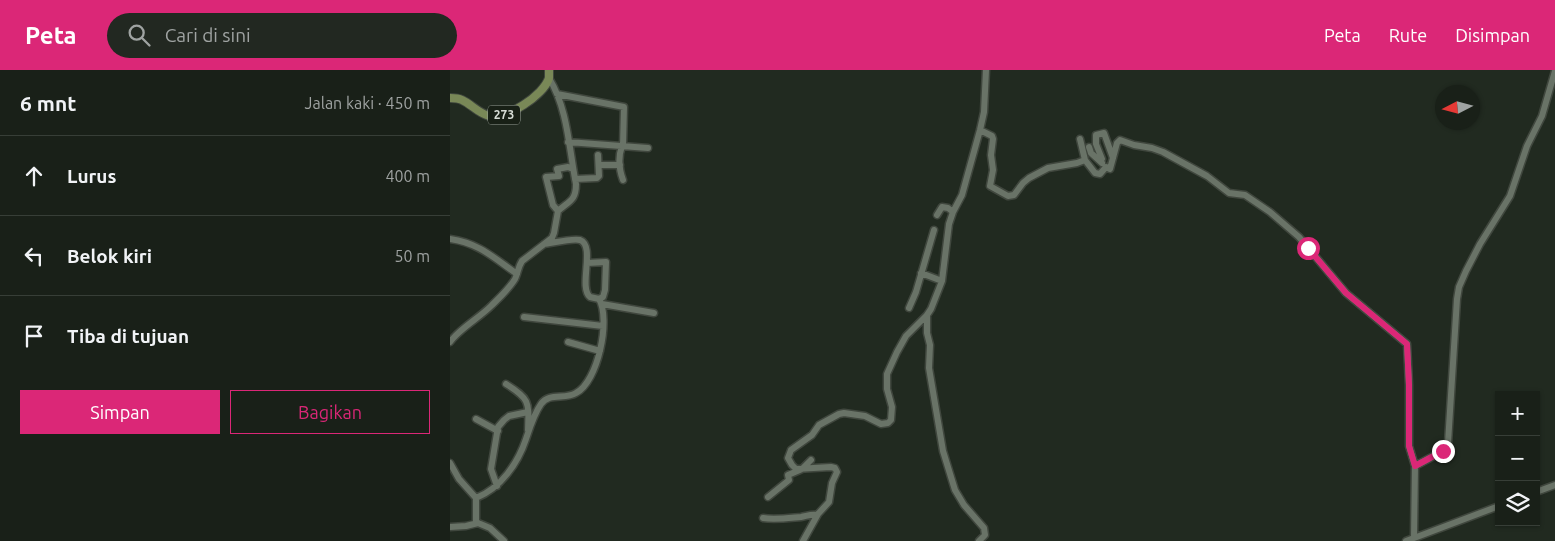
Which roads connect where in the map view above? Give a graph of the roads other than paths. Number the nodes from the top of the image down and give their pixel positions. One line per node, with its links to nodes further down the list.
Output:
1 (986, 70): 6 (street)
2 (1555, 71): 48 (street)
3 (549, 74): 4 (street); 5 (main road, 273)
4 (557, 94): 8 (street); 9 (street)
5 (450, 98)
6 (980, 130): 14 (street); 23 (street)
7 (1080, 138): 14 (street)
8 (568, 142): 9 (street); 19 (street)
9 (622, 146): 11 (street); 17 (street)
10 (1089, 147): 15 (street)
11 (648, 148)
12 (598, 155): 16 (street)
13 (1114, 158): 15 (street); 18 (street); 48 (street)
14 (1084, 160): 18 (street)
15 (1100, 161): 18 (street)
16 (599, 165): 17 (street); 20 (street)
17 (620, 165): 21 (street)
18 (1106, 167)
19 (573, 169): 20 (street); 22 (street)
20 (575, 179): 22 (street)
21 (623, 180)
22 (558, 211): 27 (street)
23 (953, 212): 24 (street); 31 (street)
24 (937, 215)
25 (934, 230): 29 (street)
26 (450, 239): 30 (street)
27 (544, 244): 28 (street); 30 (street)
28 (587, 263): 32 (street); 32 (street)
29 (921, 273): 31 (street); 33 (street)
30 (517, 274): 38 (street)
31 (942, 281): 35 (street)
32 (601, 302): 34 (street); 37 (street)
33 (909, 308)
34 (654, 313)
35 (927, 315): 49 (street); 65 (street)
36 (524, 318): 37 (street)
37 (603, 326): 40 (street)
38 (450, 342)
39 (568, 342): 40 (street)
40 (600, 351): 45 (street)
41 (506, 384): 42 (street)
42 (528, 412): 44 (street); 45 (street)
43 (476, 418): 44 (street)
44 (498, 430): 52 (street)
45 (528, 433): 52 (street)
46 (811, 460): 49 (street)
47 (450, 462): 56 (street)
48 (1415, 466): 62 (street)
49 (802, 469): 50 (street); 55 (street)
50 (837, 473): 51 (street); 58 (street)
51 (828, 478)
52 (497, 486): 56 (street)
53 (1555, 486): 54 (street)
54 (1540, 491)
55 (768, 497)
56 (476, 498): 60 (street)
57 (1495, 507): 62 (street)
58 (817, 515): 59 (street); 64 (street)
59 (763, 518)
60 (478, 523): 61 (street); 63 (street)
61 (450, 527)
62 (1414, 537): 66 (street)
63 (504, 541)
64 (803, 541)
65 (979, 541)
66 (1406, 541)

